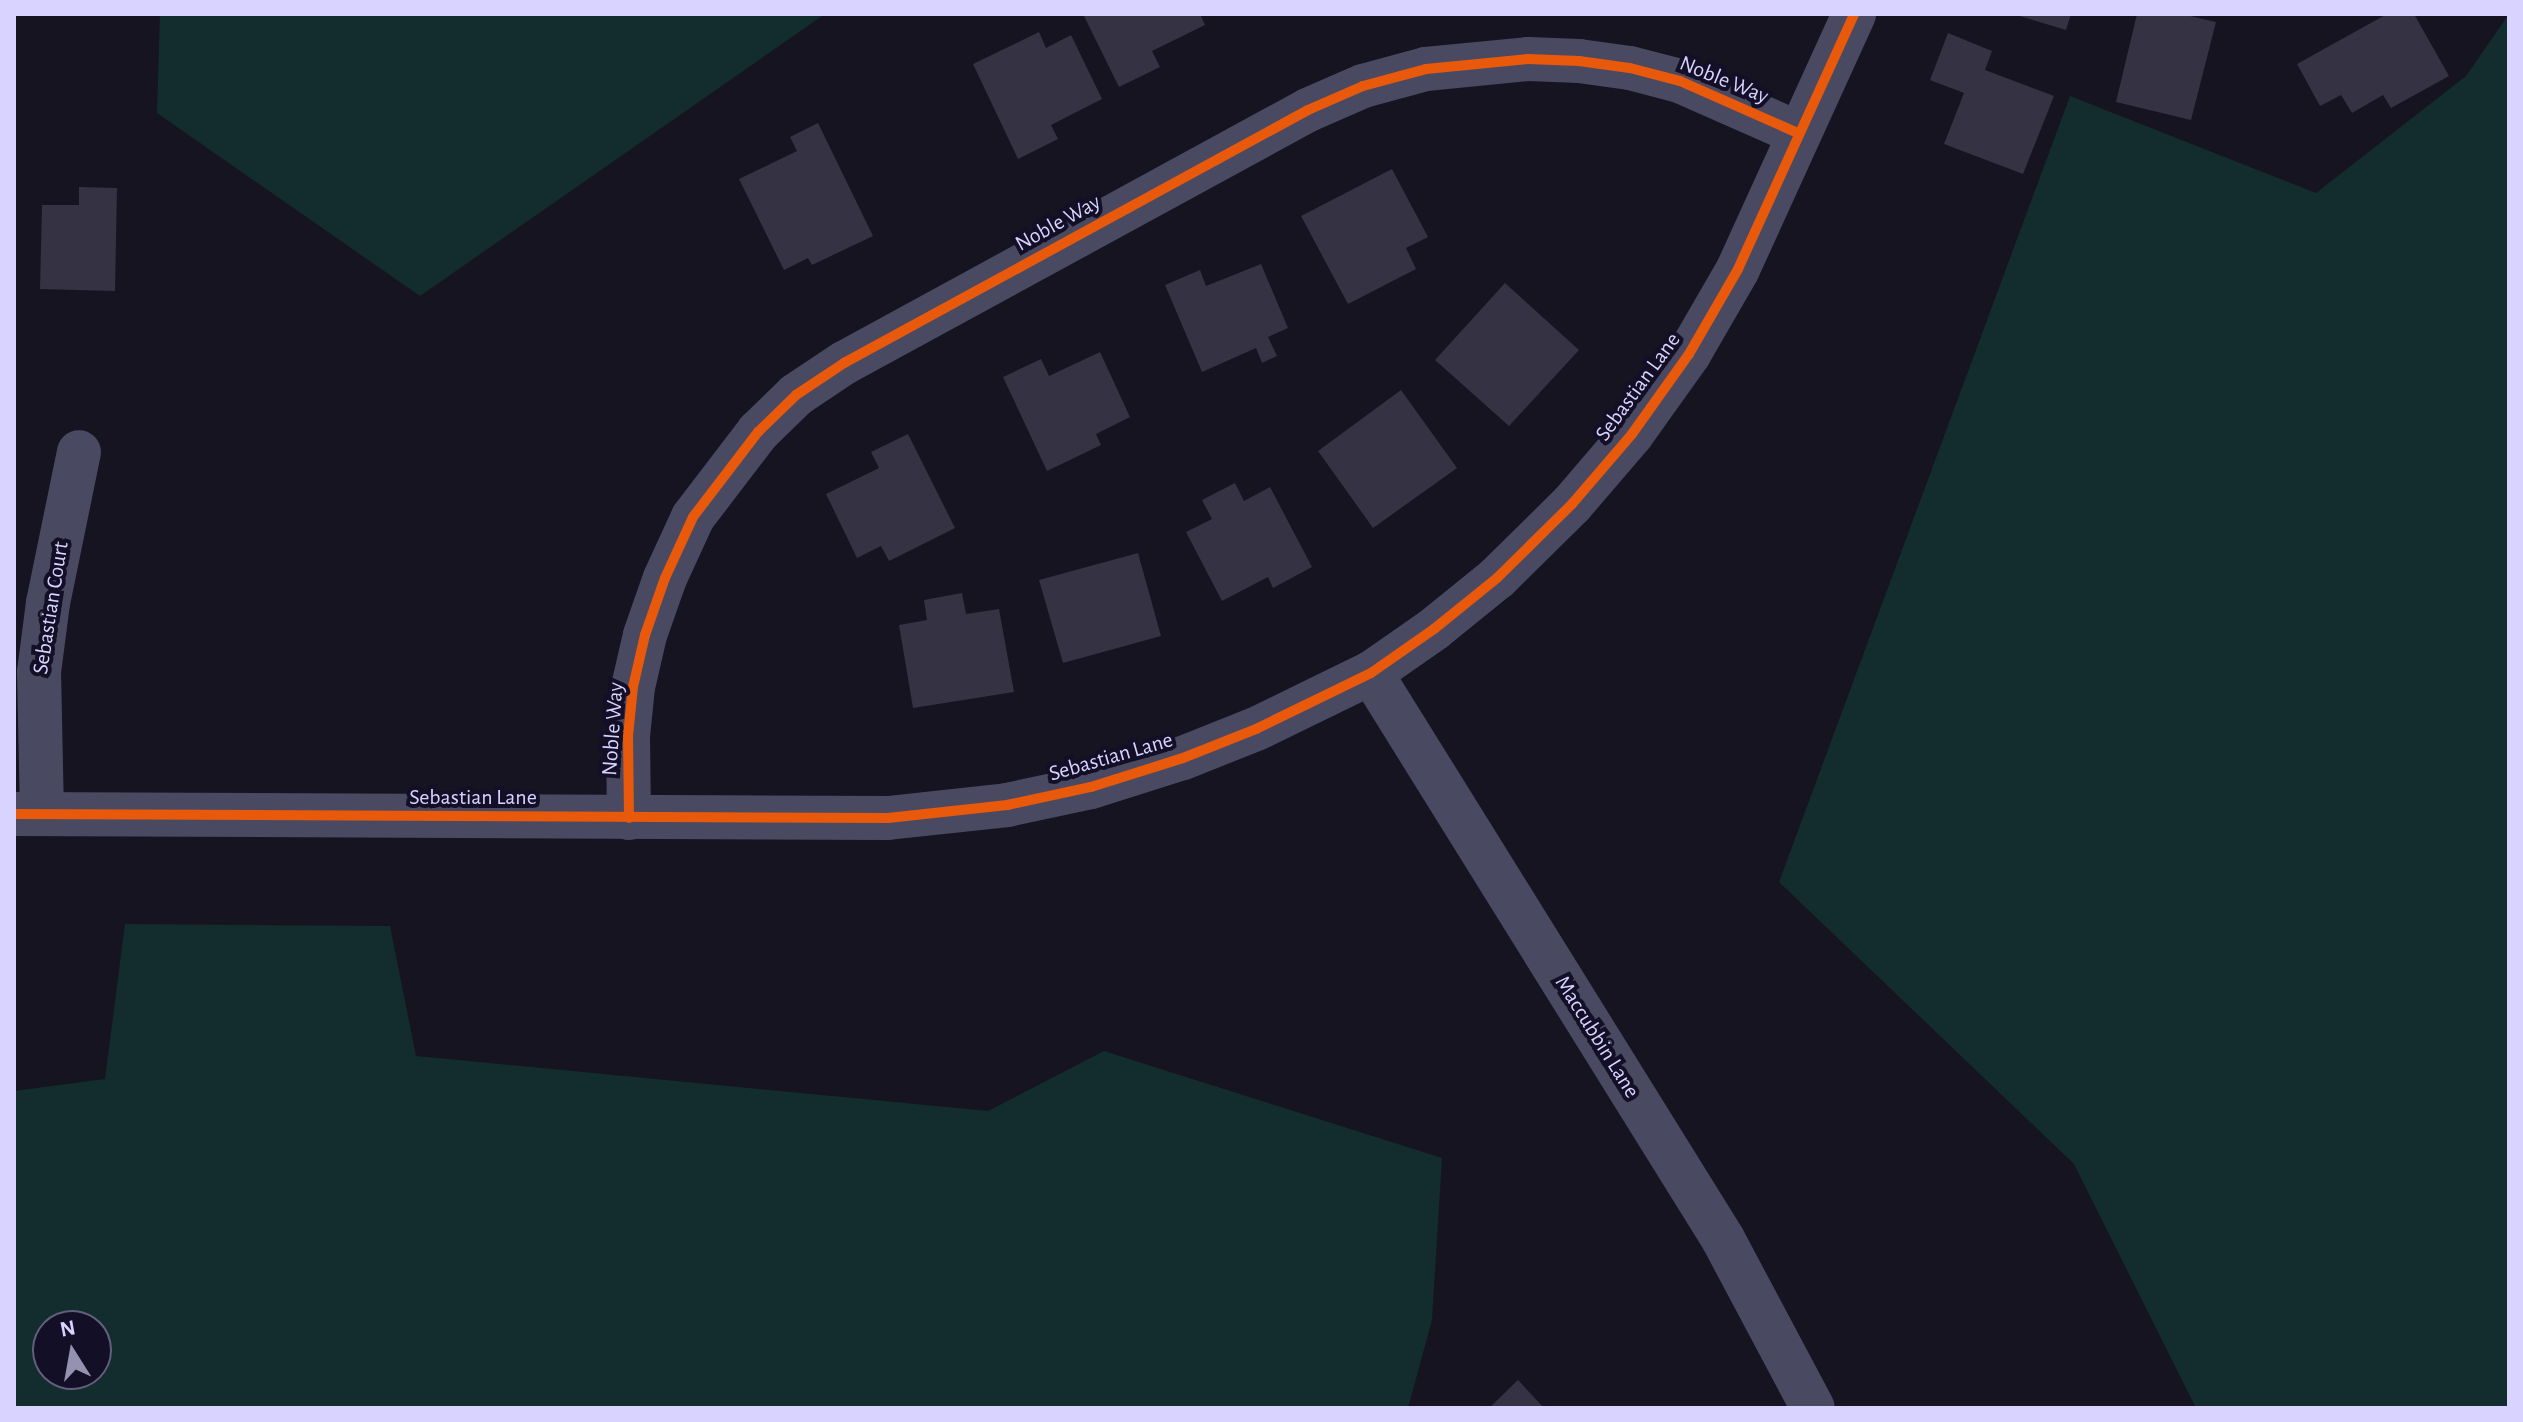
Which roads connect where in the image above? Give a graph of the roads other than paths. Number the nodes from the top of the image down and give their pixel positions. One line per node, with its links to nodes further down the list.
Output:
1 (1854, 14): 2 (street, Sebastian Lane)
2 (1798, 133): 4 (street, Sebastian Lane); 6 (street, Noble Way)
3 (79, 452): 5 (street, Sebastian Court)
4 (1371, 673): 6 (street, Sebastian Lane); 7 (street, Maccubbin Lane)
5 (28, 814): 6 (street, Sebastian Lane)
6 (629, 818)
7 (1812, 1408)

